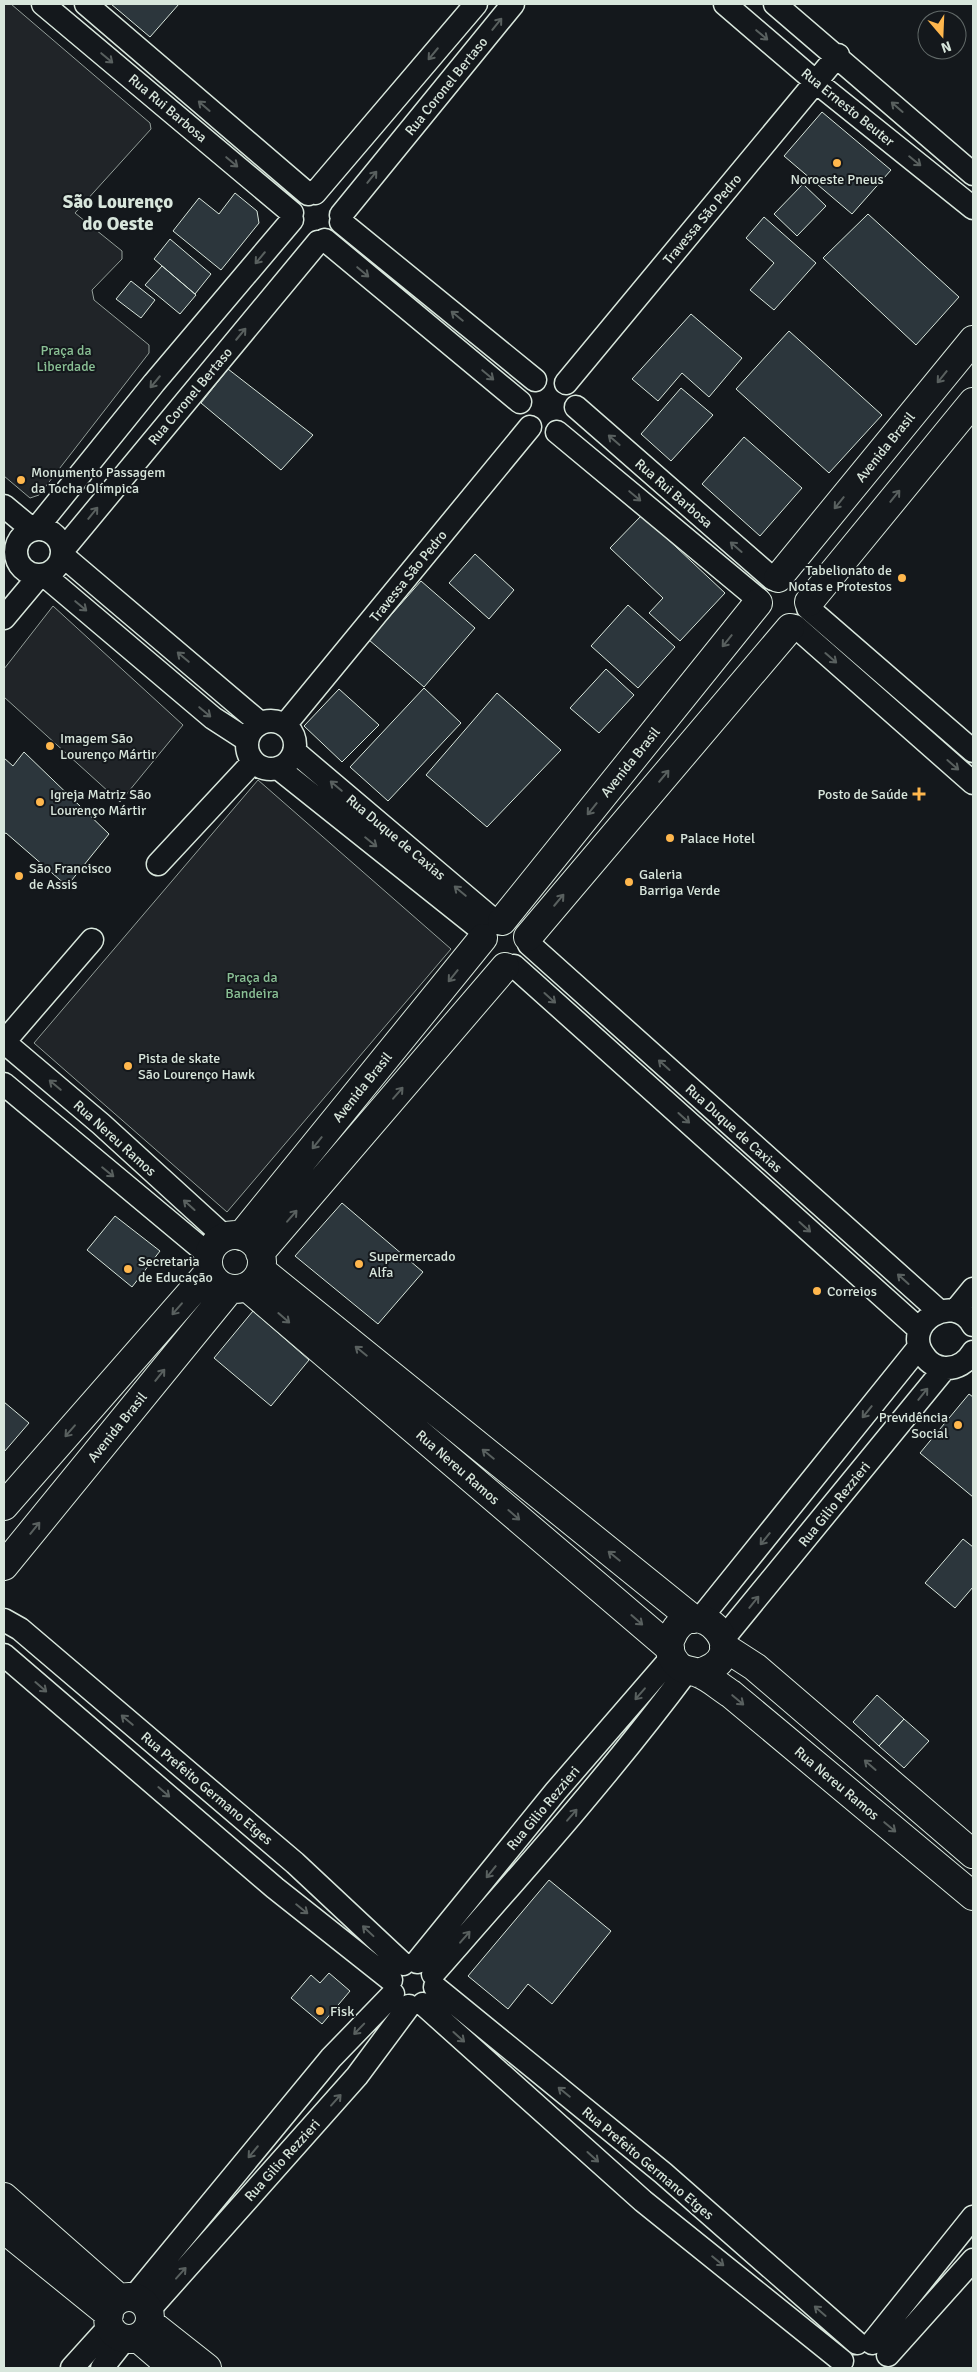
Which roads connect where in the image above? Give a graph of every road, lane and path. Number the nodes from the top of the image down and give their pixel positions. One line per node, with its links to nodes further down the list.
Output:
1 (43, 4): 7 (street, Rua Rui Barbosa)
2 (476, 4): 13 (street, one-way to 13)
3 (513, 4): 16 (street, Rua Coronel Bertaso, one-way to 3)
4 (725, 4): 9 (street, Rua Ernesto Beuter, one-way to 9)
5 (776, 4): 8 (street)
6 (93, 10): 7 (street); 10 (street, Rua Rui Barbosa, one-way to 6)
7 (82, 36): 11 (street, Rua Rui Barbosa, one-way to 11)
8 (838, 55): 9 (street, Travessa São Pedro); 12 (street, one-way to 8)
9 (816, 82): 14 (street, Rua Ernesto Beuter, one-way to 14); 20 (street, Travessa São Pedro)
10 (224, 123): 11 (street); 13 (street, Rua Rui Barbosa)
11 (208, 142): 15 (street, Rua Rui Barbosa, one-way to 15)
12 (973, 174)
13 (312, 194): 15 (street); 16 (street)
14 (973, 208)
15 (292, 217): 17 (street); 27 (street, one-way to 27)
16 (341, 218): 17 (street); 19 (street, one-way to 16)
17 (322, 241): 21 (street, one-way to 21); 29 (street, Rua Coronel Bertaso, one-way to 17)
18 (973, 340): 31 (main road, Avenida Brasil, one-way to 31)
19 (535, 380): 20 (street); 21 (street)
20 (566, 383): 23 (street)
21 (520, 402): 24 (street)
22 (973, 402): 32 (main road, Avenida Brasil, one-way to 22)
23 (576, 407): 25 (street); 31 (street, Rua Rui Barbosa, one-way to 23)
24 (530, 427): 25 (street); 34 (street, Travessa São Pedro)
25 (557, 432): 31 (street, Rua Rui Barbosa, one-way to 31)
26 (4, 506): 27 (street)
27 (35, 530): 28 (street); 29 (street)
28 (10, 549): 30 (street)
29 (62, 553): 30 (street); 35 (street, one-way to 29)
30 (42, 575): 33 (street); 35 (street, one-way to 35)
31 (767, 590): 32 (main road); 32 (main road); 42 (main road, Avenida Brasil, one-way to 42)
32 (800, 616): 37 (street); 40 (street, one-way to 40); 44 (main road, Avenida Brasil, one-way to 32)
33 (4, 618)
34 (285, 725): 35 (street); 36 (street)
35 (253, 732): 38 (street)
36 (294, 751): 39 (street); 42 (street, Rua Duque de Caxias, one-way to 36)
37 (973, 751)
38 (253, 762): 39 (street); 41 (street)
39 (278, 768): 42 (street, Rua Duque de Caxias, one-way to 42)
40 (973, 783)
41 (158, 864)
42 (492, 929): 44 (main road); 44 (main road); 49 (main road, Avenida Brasil, one-way to 49)
43 (92, 940): 45 (street)
44 (519, 954): 49 (main road, Avenida Brasil, one-way to 44); 51 (street, Rua Duque de Caxias, one-way to 44); 53 (street, Rua Duque de Caxias, one-way to 53)
45 (4, 1042): 47 (street, Rua Nereu Ramos, one-way to 45)
46 (4, 1084): 48 (street, Rua Nereu Ramos)
47 (101, 1124): 48 (street); 49 (street, Rua Nereu Ramos, one-way to 47)
48 (78, 1148): 49 (street, Rua Nereu Ramos, one-way to 49)
49 (235, 1262): 55 (main road, Avenida Brasil, one-way to 55); 56 (main road, Avenida Brasil, one-way to 49); 57 (main road, Rua Nereu Ramos, one-way to 49); 61 (main road, Rua Nereu Ramos, one-way to 61)
50 (973, 1289): 51 (street)
51 (947, 1311): 52 (street, Rua Duque de Caxias); 53 (street)
52 (973, 1325)
53 (920, 1338): 54 (street, Rua Duque de Caxias); 57 (street, one-way to 57)
54 (963, 1365): 59 (street, Rua Gilio Rezzieri, one-way to 54)
55 (4, 1506)
56 (4, 1566)
57 (697, 1619): 59 (main road); 61 (main road)
58 (4, 1620): 63 (street, Rua Prefeito Germano Etges, one-way to 58)
59 (724, 1643): 61 (main road); 62 (main road, one-way to 59)
60 (4, 1655): 64 (street, Rua Prefeito Germano Etges, one-way to 64)
61 (682, 1662): 65 (main road, Rua Nereu Ramos, one-way to 65); 66 (street, Rua Gilio Rezzieri)
62 (973, 1854)
63 (295, 1863): 64 (street); 66 (street, Rua Prefeito Germano Etges, one-way to 63)
64 (275, 1888): 66 (street, Rua Prefeito Germano Etges, one-way to 66)
65 (973, 1896)
66 (413, 1984): 67 (street, Rua Gilio Rezzieri, one-way to 67); 68 (street, Rua Gilio Rezzieri); 69 (street, Rua Prefeito Germano Etges, one-way to 66); 71 (street, Rua Prefeito Germano Etges, one-way to 71)
67 (332, 2058): 68 (street); 75 (street, Rua Gilio Rezzieri, one-way to 75)
68 (357, 2076): 75 (street, Rua Gilio Rezzieri, one-way to 68)
69 (663, 2173): 71 (street); 76 (street, Rua Prefeito Germano Etges, one-way to 69)
70 (4, 2197): 75 (main road)
71 (643, 2202): 77 (street, Rua Prefeito Germano Etges, one-way to 77)
72 (973, 2217): 76 (street)
73 (4, 2229): 75 (main road)
74 (973, 2260): 76 (street)
75 (129, 2318): 78 (street, Rua Gilio Rezzieri); 79 (street, Rua Gilio Rezzieri); 80 (main road); 81 (main road)
76 (877, 2352): 77 (street)
77 (842, 2365)
78 (72, 2368)
79 (102, 2368)
80 (173, 2368)
81 (207, 2368)

